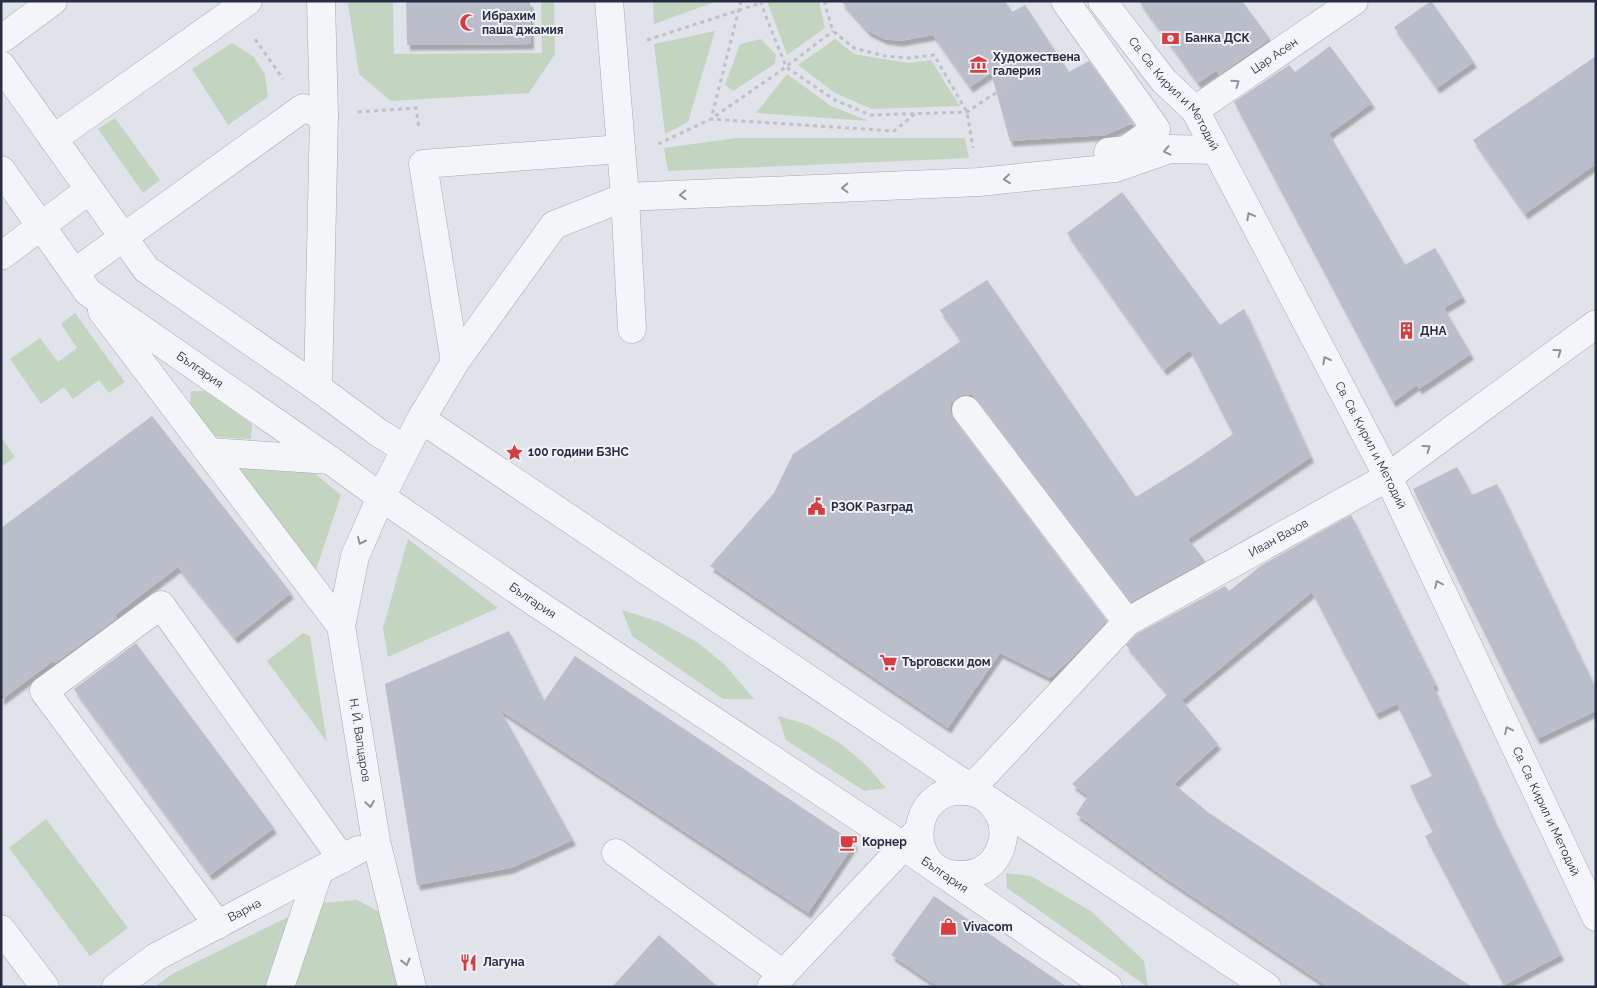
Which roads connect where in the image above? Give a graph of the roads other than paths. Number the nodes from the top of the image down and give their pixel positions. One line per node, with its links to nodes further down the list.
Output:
1 (53, 1): 8 (street)
2 (321, 1): 11 (street)
3 (609, 1): 13 (street)
4 (1066, 1): 15 (street)
5 (1102, 1): 10 (street, Св. Св. Кирил и Методий)
6 (1354, 1): 10 (street, Цар Асен, one-way to 6)
7 (241, 6): 12 (street)
8 (2, 36)
9 (4, 70): 12 (street)
10 (1196, 110): 14 (street, Св. Св. Кирил и Методий)
11 (314, 111): 20 (street); 26 (street)
12 (53, 139): 17 (street)
13 (620, 149): 18 (street); 25 (street)
14 (1215, 150): 18 (street, Н. Й. Вапцаров, one-way to 18); 32 (street, Св. Св. Кирил и Методий, one-way to 14)
15 (1066, 156)
16 (1, 170): 19 (street, България)
17 (89, 190): 19 (street); 20 (street)
18 (625, 197): 24 (street); 25 (street, Н. Й. Вапцаров)
19 (42, 227): 21 (street); 22 (street, България)
20 (123, 238): 22 (street); 26 (street)
21 (1, 256)
22 (81, 282): 30 (street); 31 (street, България)
23 (1596, 324): 32 (street, Иван Вазов, one-way to 23)
24 (632, 329)
25 (454, 362): 28 (street, Н. Й. Вапцаров)
26 (318, 388): 29 (street)
27 (966, 410): 34 (street)
28 (421, 419): 29 (street, Н. Й. Вапцаров); 36 (street)
29 (405, 449): 33 (street, Н. Й. Вапцаров)
30 (209, 452): 31 (street); 35 (street)
31 (330, 460): 33 (street, България)
32 (1388, 477): 34 (street, Иван Вазов); 42 (street, Св. Св. Кирил и Методий, one-way to 32)
33 (381, 497): 35 (street, Н. Й. Вапцаров, one-way to 35); 37 (street, България)
34 (1127, 622): 36 (street, Иван Вазов)
35 (341, 626): 38 (street, Н. Й. Вапцаров, one-way to 38)
36 (978, 790): 37 (street); 41 (street); 51 (street)
37 (911, 839): 41 (street, България); 45 (street)
38 (376, 841): 40 (street, Варна); 49 (street, Н. Й. Вапцаров, one-way to 49)
39 (616, 853): 45 (street)
40 (330, 865): 43 (street, Варна); 43 (street); 48 (street)
41 (937, 869): 50 (street, България)
42 (1596, 917)
43 (218, 925): 47 (street, Варна)
44 (1, 929): 46 (street)
45 (777, 980)
46 (45, 987)
47 (116, 987)
48 (280, 987)
49 (412, 987)
50 (1108, 987)
51 (1267, 987)

